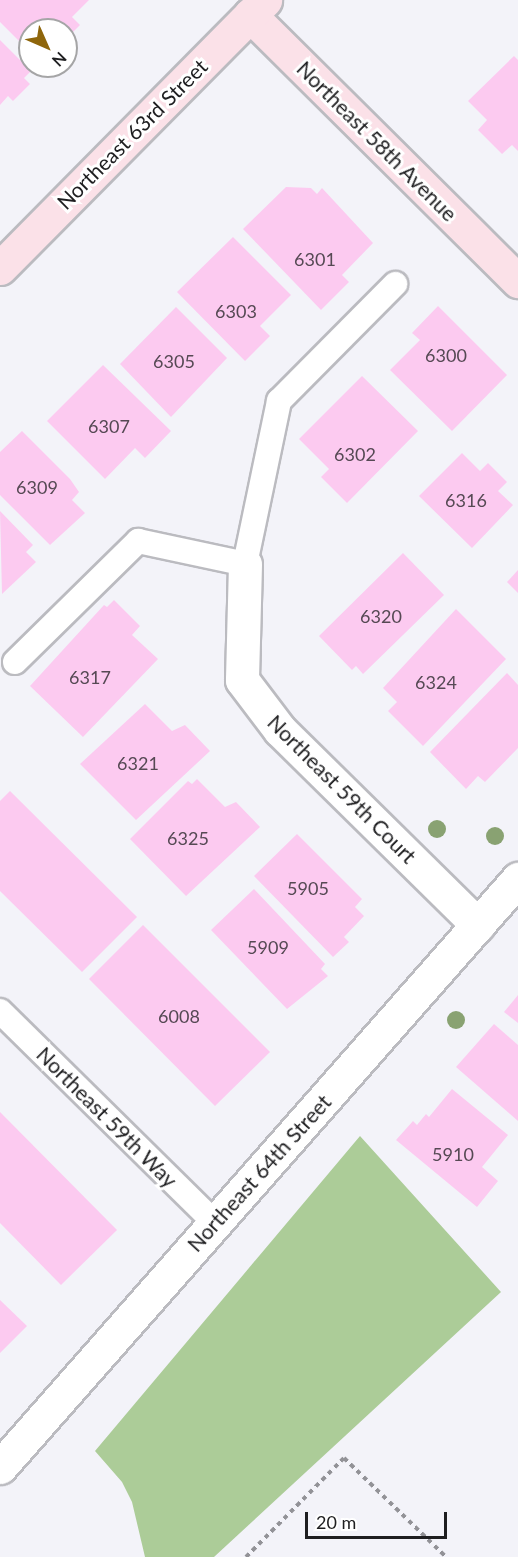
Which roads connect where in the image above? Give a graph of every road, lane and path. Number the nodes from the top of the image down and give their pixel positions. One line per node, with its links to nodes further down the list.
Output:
1 (250, 5): 2 (street, Northeast 63rd Street); 3 (street, Northeast 58th Avenue)
2 (0, 268)
3 (518, 281)
4 (395, 284): 5 (lane)
5 (245, 564): 6 (lane); 8 (street, Northeast 59th Court)
6 (15, 662)
7 (518, 879): 8 (street, Northeast 64th Street)
8 (478, 925): 10 (street, Northeast 64th Street)
9 (0, 1011): 10 (lane, Northeast 59th Way)
10 (214, 1222): 11 (street, Northeast 64th Street)
11 (0, 1467)
12 (246, 1557): 13 (path)
13 (446, 1557)

